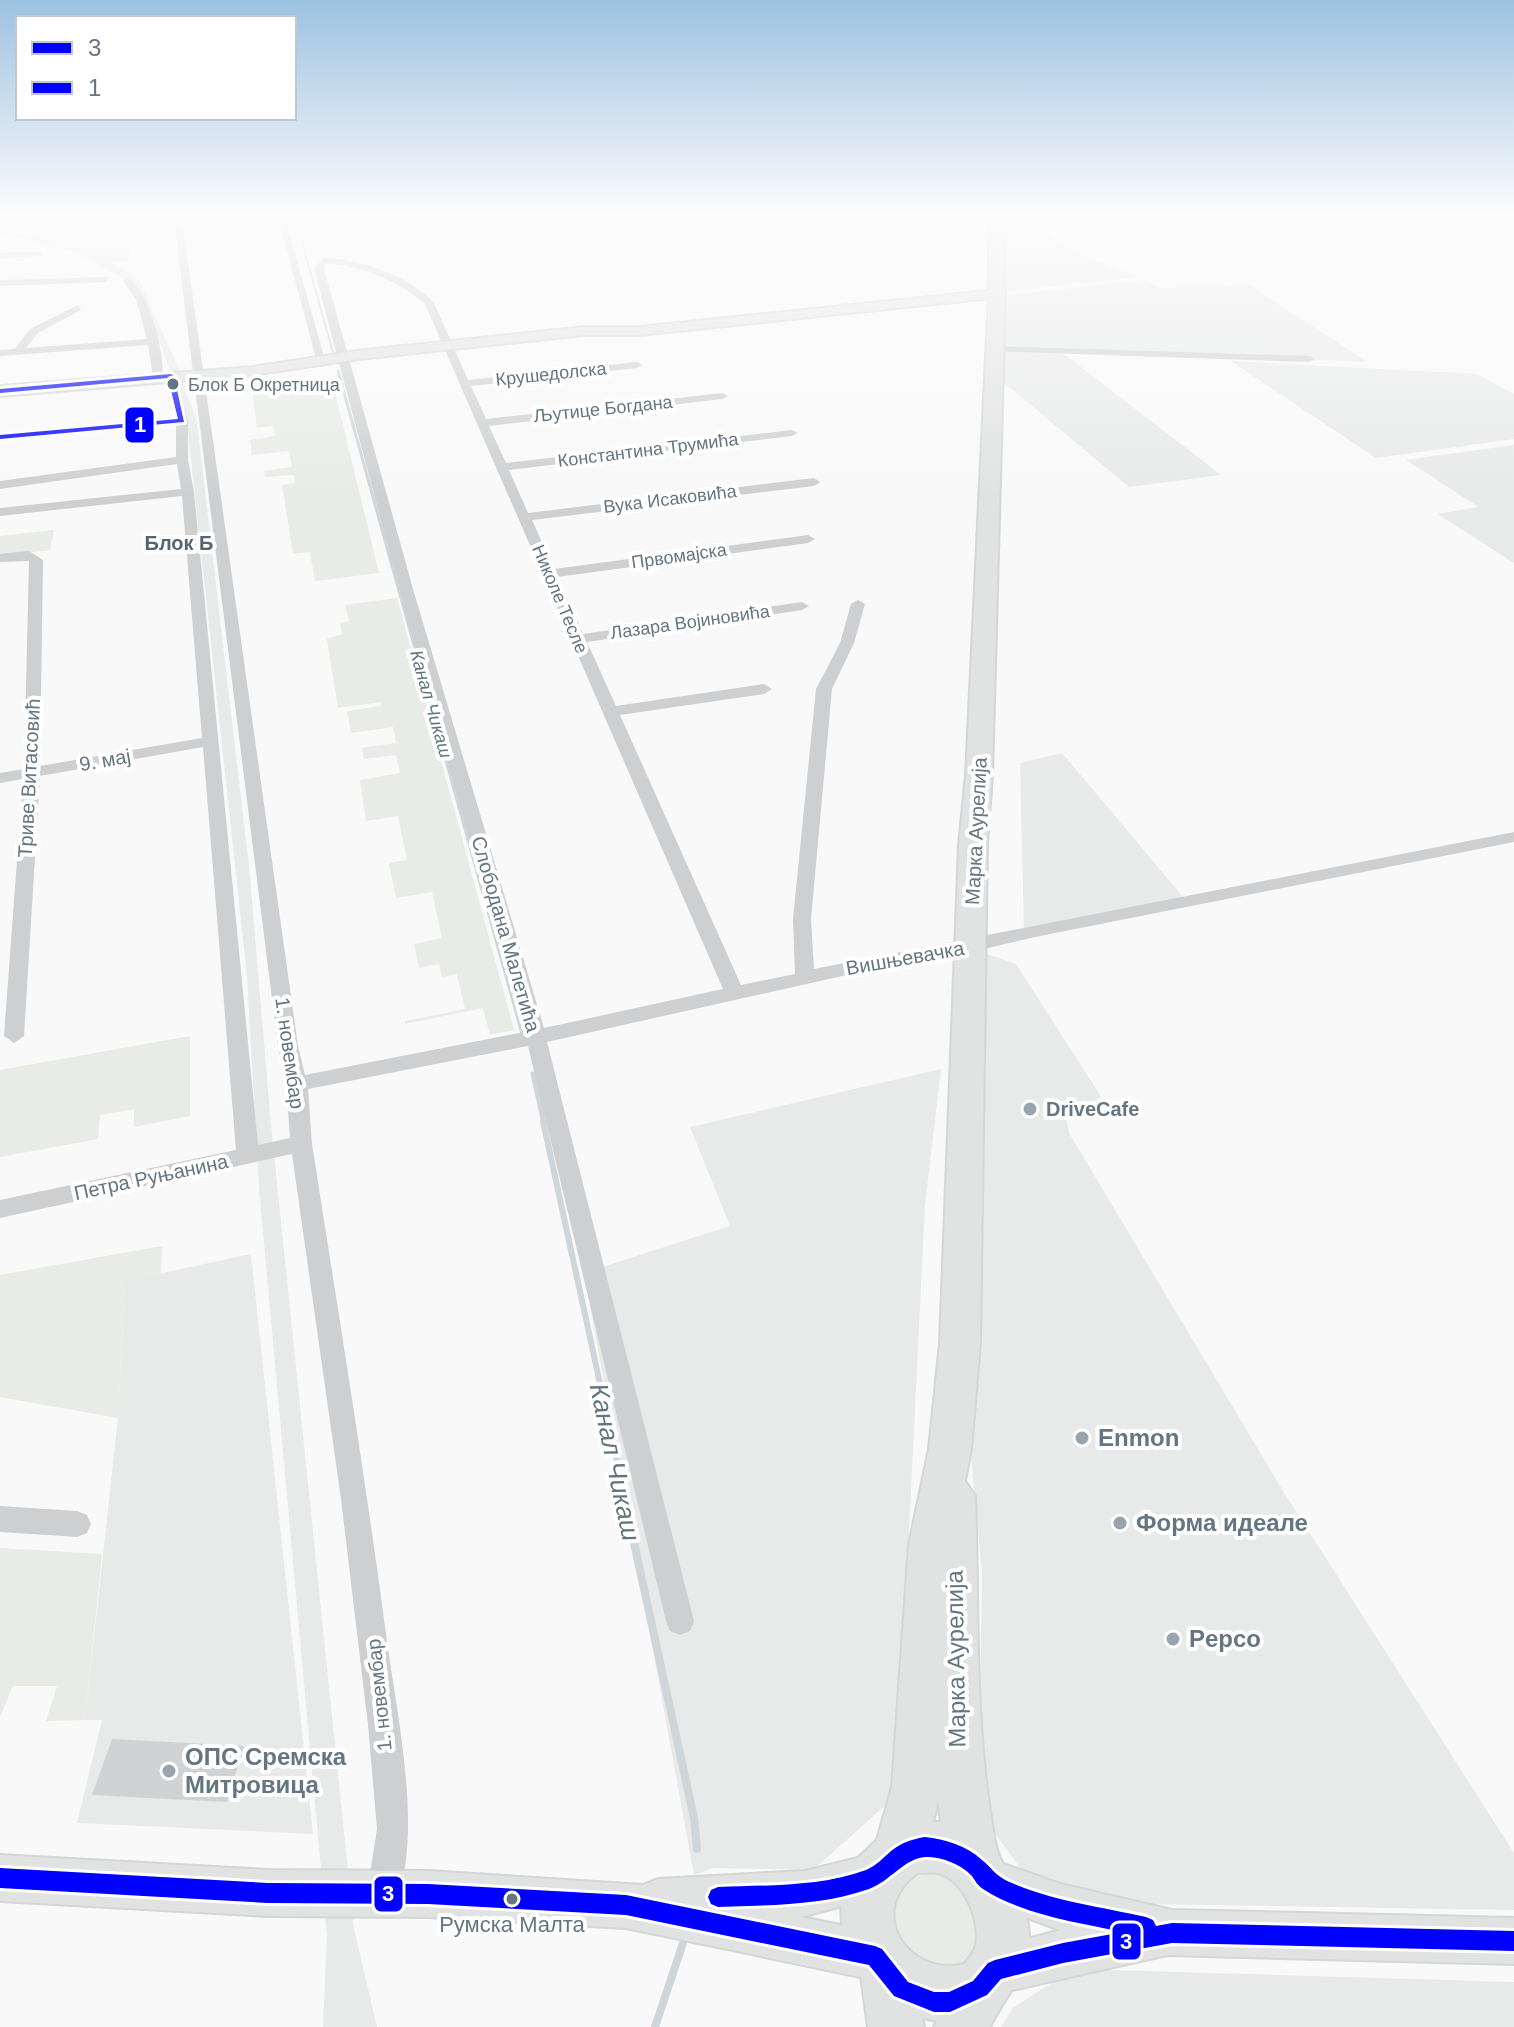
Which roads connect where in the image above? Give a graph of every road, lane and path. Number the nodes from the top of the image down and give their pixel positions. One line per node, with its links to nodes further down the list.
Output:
1 (78, 308): 12 (street)
2 (144, 308): 9 (street)
3 (189, 308): 17 (street, 1. новембар)
4 (314, 308): 15 (street, Слободана Малетића)
5 (325, 308): 15 (street, Слободана Малетића)
6 (430, 308): 10 (street, Николе Тесле)
7 (865, 308): 10 (street)
8 (996, 308): 11 (main road, Марка Аурелија)
9 (153, 342): 12 (street); 18 (street)
10 (450, 345): 15 (street); 19 (street, Николе Тесле)
11 (993, 349): 14 (street); 45 (main road, Марка Аурелија)
12 (18, 352): 13 (street)
13 (0, 353)
14 (1310, 359)
15 (334, 361): 17 (street); 49 (street, Слободана Малетића)
16 (637, 365): 19 (street, Крушедолска)
17 (197, 374): 18 (street); 50 (street, 1. новембар)
18 (165, 376): 20 (street); 22 (street)
19 (466, 383): 23 (street, Николе Тесле)
20 (0, 391)
21 (723, 396): 23 (street, Љутице Богдана)
22 (182, 421): 25 (street); 26 (street)
23 (484, 423): 27 (street, Николе Тесле)
24 (792, 433): 27 (street, Константина Трумића)
25 (0, 437)
26 (182, 460): 29 (street); 30 (street)
27 (503, 467): 32 (street, Николе Тесле)
28 (814, 482): 32 (street, Вука Исаковића)
29 (0, 485)
30 (188, 492): 31 (street); 41 (street)
31 (0, 512)
32 (525, 517): 35 (street, Николе Тесле)
33 (808, 539): 35 (street, Првомајска)
34 (0, 558): 42 (street, Триве Витасовић)
35 (550, 574): 38 (street, Николе Тесле)
36 (858, 604): 46 (street)
37 (802, 606): 38 (street, Лазара Војиновића)
38 (577, 639): 40 (street, Николе Тесле)
39 (764, 689): 40 (street)
40 (610, 712): 47 (street, Николе Тесле)
41 (211, 741): 42 (street, 9. мај); 52 (street)
42 (32, 773): 43 (street, 9. мај); 48 (street, Триве Витасовић)
43 (0, 778)
44 (1514, 837): 45 (street, Вишњевачка)
45 (972, 946): 46 (street, Вишњевачка); 54 (main road, Марка Аурелија)
46 (805, 977): 47 (street, Вишњевачка)
47 (735, 993): 49 (street, Вишњевачка)
48 (14, 1036)
49 (536, 1037): 50 (street, Вишњевачка); 57 (street, Слободана Малетића)
50 (297, 1084): 51 (street, 1. новембар)
51 (301, 1144): 52 (street, Петра Руњанина); 61 (street, 1. новембар)
52 (248, 1157): 53 (street, Петра Руњанина)
53 (0, 1209)
54 (950, 1449): 58 (main road, Марка Аурелија); 59 (main road, Марка Аурелија)
55 (0, 1519): 56 (street)
56 (77, 1524)
57 (680, 1621)
58 (888, 1866): 59 (main road); 62 (street); 65 (main road)
59 (982, 1874): 63 (street); 66 (main road)
60 (0, 1878): 61 (street)
61 (383, 1893): 62 (street)
62 (626, 1905): 65 (street)
63 (1172, 1933): 64 (street); 66 (street)
64 (1514, 1941)
65 (886, 1987): 66 (main road)
66 (979, 1995)

